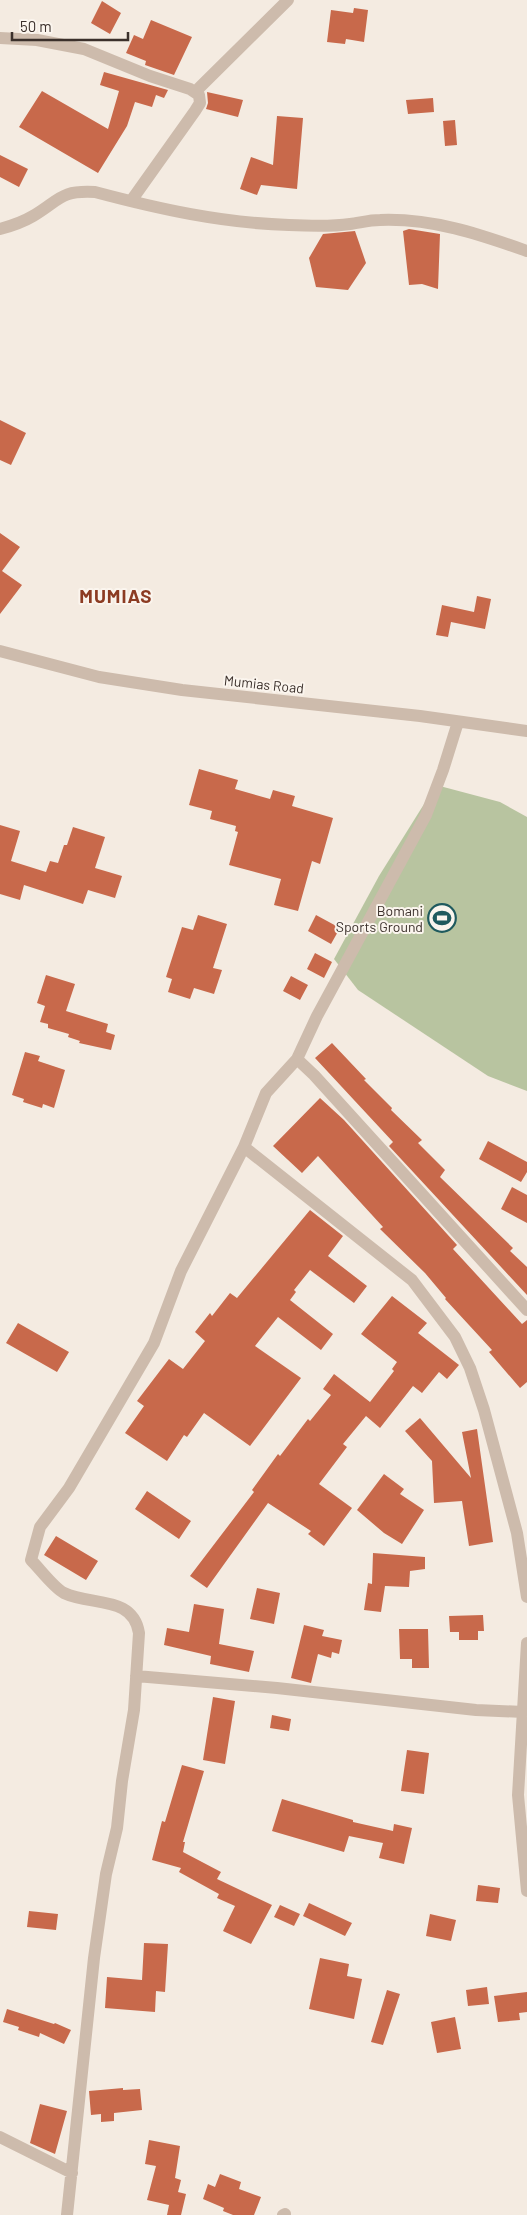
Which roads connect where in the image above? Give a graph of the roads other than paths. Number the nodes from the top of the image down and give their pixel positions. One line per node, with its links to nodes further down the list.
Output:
1 (288, 0): 3 (street)
2 (0, 38): 3 (street)
3 (195, 92): 4 (street)
4 (131, 201): 5 (street); 6 (street)
5 (0, 229)
6 (527, 251)
7 (1, 653): 8 (street, Mumias Road)
8 (458, 722): 9 (street, Mumias Road); 10 (street)
9 (527, 731)
10 (297, 1059): 11 (street); 12 (street)
11 (244, 1146): 13 (street); 15 (street)
12 (527, 1310)
13 (527, 1597)
14 (527, 1643): 16 (street)
15 (136, 1676): 16 (street); 19 (street)
16 (522, 1712): 17 (street)
17 (527, 1891)
18 (0, 2137): 19 (street)
19 (72, 2174): 20 (street)
20 (72, 2213)

